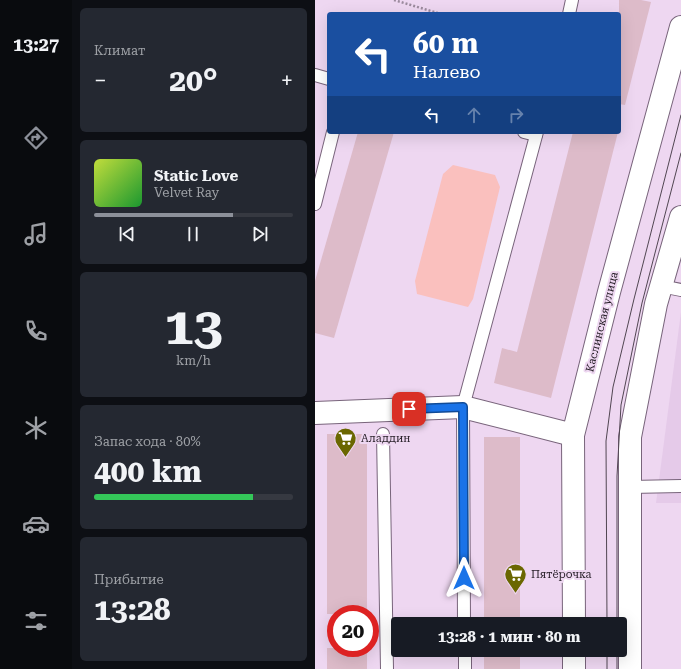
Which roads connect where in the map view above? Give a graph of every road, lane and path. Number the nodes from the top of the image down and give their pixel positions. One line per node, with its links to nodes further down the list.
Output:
1 (394, 0): 3 (path)
2 (572, 0): 4 (lane)
3 (434, 12)
4 (569, 12)
5 (681, 27): 16 (main road, Каслинская улица)
6 (315, 75): 7 (lane)
7 (327, 78)
8 (332, 134): 10 (lane)
9 (536, 134): 13 (lane)
10 (315, 204)
11 (681, 217): 12 (main road)
12 (671, 288): 18 (main road)
13 (463, 407): 14 (main road); 16 (main road); 19 (lane)
14 (315, 413)
15 (383, 434): 23 (lane)
16 (573, 435): 20 (main road, Каслинская улица)
17 (681, 486): 18 (lane)
18 (630, 487): 26 (main road)
19 (464, 617)
20 (574, 617)
21 (465, 657): 24 (lane)
22 (574, 657): 25 (main road)
23 (387, 669)
24 (465, 669)
25 (574, 669)
26 (630, 669)

